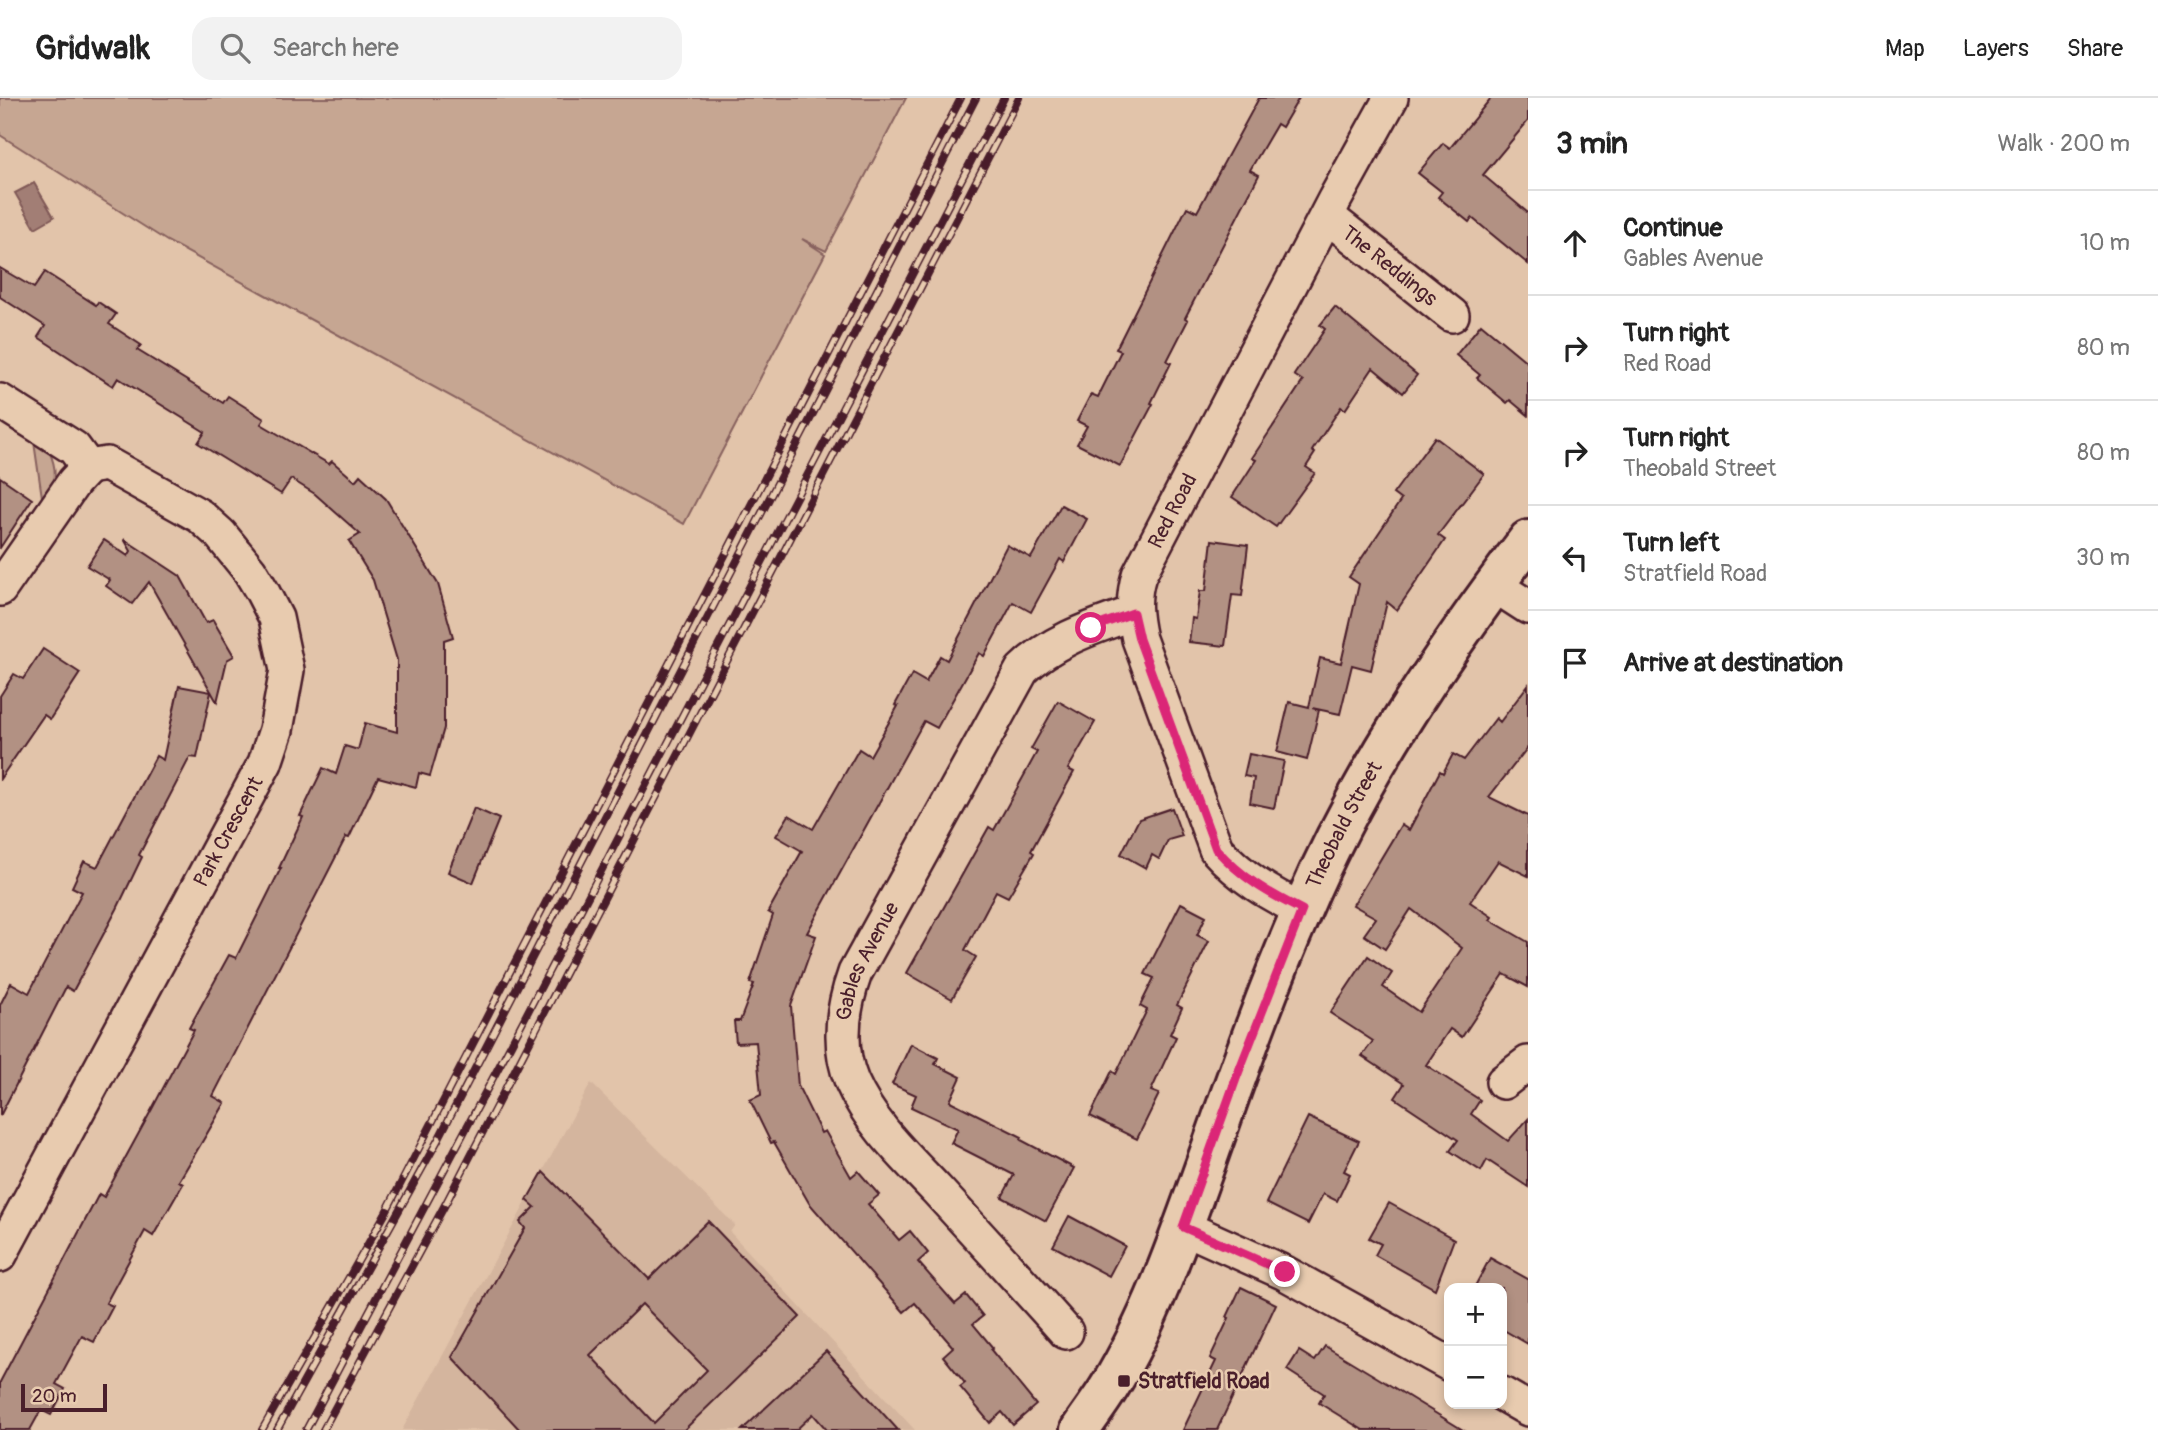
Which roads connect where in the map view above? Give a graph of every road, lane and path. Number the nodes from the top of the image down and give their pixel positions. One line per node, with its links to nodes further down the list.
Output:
1 (1391, 98): 2 (street, Red Road)
2 (1327, 216): 3 (street, The Reddings); 10 (street, Red Road)
3 (1452, 315)
4 (0, 401): 5 (street)
5 (88, 467): 8 (street); 13 (street, Park Crescent)
6 (1528, 540): 7 (street, Theobald Street)
7 (1494, 584): 9 (street); 11 (street, Theobald Street)
8 (0, 589)
9 (1528, 607)
10 (1133, 613): 11 (street, Red Road); 14 (street, Gables Avenue)
11 (1302, 910): 12 (street, Theobald Street)
12 (1183, 1227): 15 (street); 18 (street, Theobald Street)
13 (0, 1255)
14 (1066, 1332)
15 (1444, 1361)
16 (1507, 1397): 17 (street)
17 (1528, 1409)
18 (1080, 1430)

